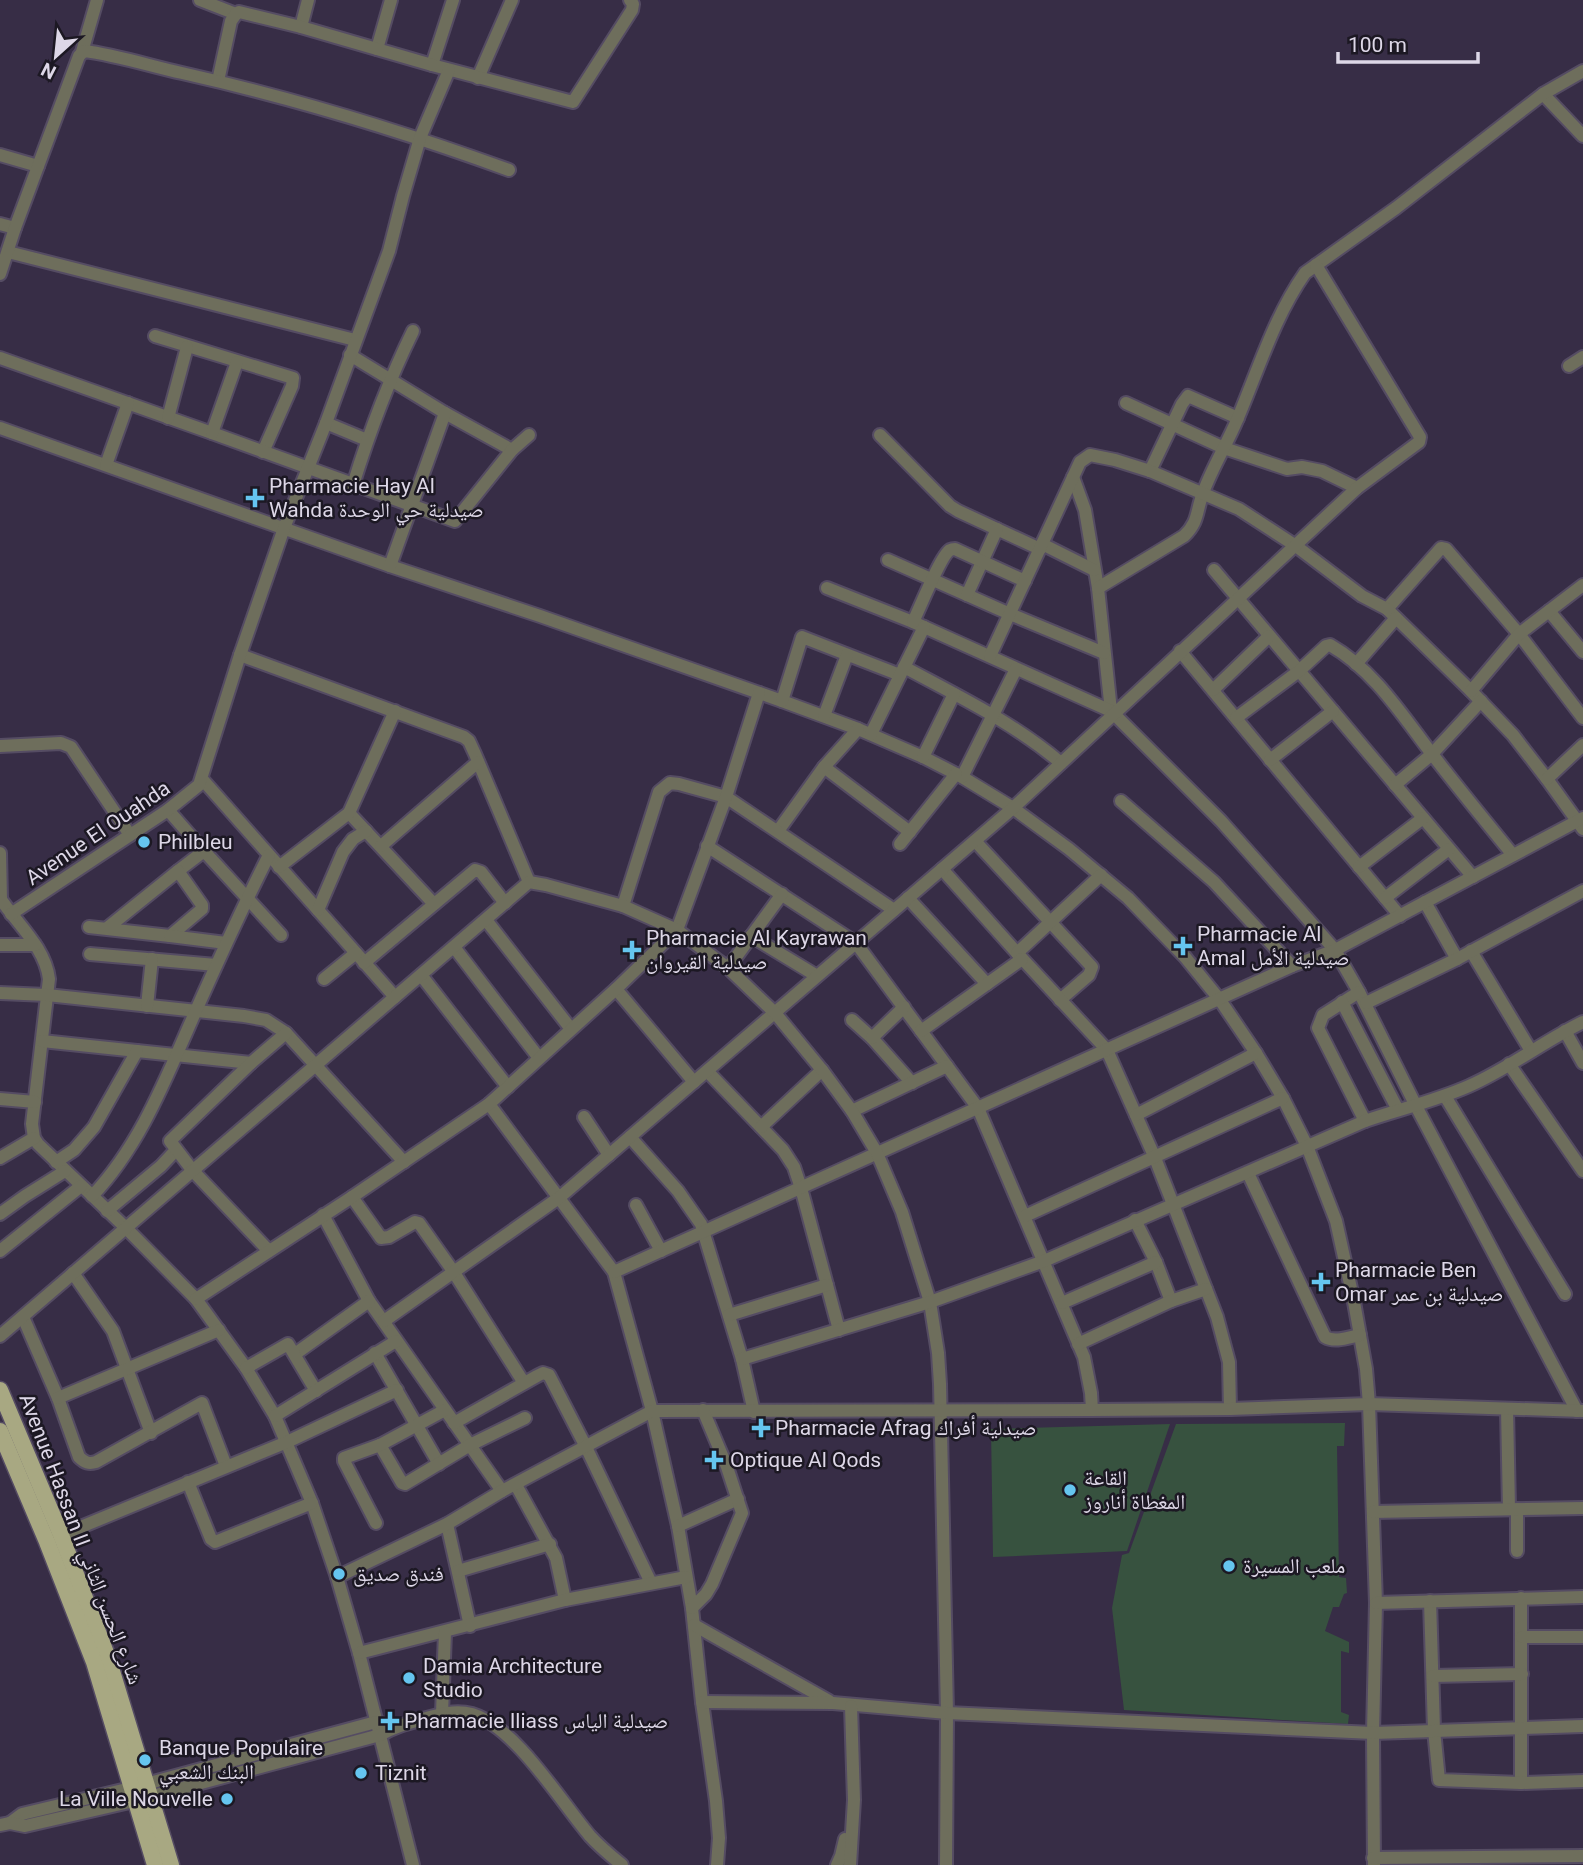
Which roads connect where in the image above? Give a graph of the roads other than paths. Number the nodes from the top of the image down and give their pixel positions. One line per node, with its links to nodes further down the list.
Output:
1 (97, 0): 11 (street)
2 (200, 0): 8 (street)
3 (308, 0): 9 (street)
4 (391, 0): 10 (street)
5 (453, 0): 12 (street)
6 (630, 0): 15 (street)
7 (507, 2): 15 (street)
8 (236, 14): 9 (street); 16 (street)
9 (301, 27): 10 (street)
10 (377, 49): 12 (street)
11 (82, 52): 16 (street); 21 (street)
12 (432, 65): 13 (street)
13 (449, 70): 15 (street); 19 (street)
14 (1583, 71): 17 (street)
15 (478, 78)
16 (218, 81): 19 (street)
17 (1543, 94): 18 (street); 26 (street)
18 (1583, 136)
19 (420, 138): 22 (street); 30 (street)
20 (0, 155): 21 (street)
21 (38, 166): 24 (street)
22 (509, 170)
23 (0, 224): 24 (street)
24 (15, 228): 25 (street)
25 (8, 252): 27 (street); 30 (street)
26 (1315, 265): 42 (street); 58 (street)
27 (0, 274)
28 (413, 331): 37 (street)
29 (155, 336): 31 (street)
30 (355, 340): 32 (street)
31 (187, 347): 35 (street); 41 (street)
32 (350, 355): 37 (street); 43 (street)
33 (1583, 357): 36 (street)
34 (0, 358): 39 (street)
35 (237, 362): 46 (street); 52 (street)
36 (1569, 366)
37 (390, 379): 40 (street); 49 (street)
38 (1126, 402): 44 (street)
39 (128, 403): 41 (street); 53 (street)
40 (444, 413): 51 (street); 60 (street)
41 (167, 418): 46 (street)
42 (1238, 418): 44 (street); 50 (street)
43 (326, 423): 49 (street); 54 (street)
44 (1173, 424): 50 (street); 55 (street)
45 (0, 428): 53 (street)
46 (212, 433): 52 (street)
47 (529, 435): 51 (street)
48 (880, 435): 62 (street)
49 (367, 440): 57 (street)
50 (1224, 448): 58 (street); 59 (street)
51 (512, 450): 60 (street)
52 (263, 452): 54 (street)
53 (107, 466): 61 (street)
54 (309, 468): 57 (street); 61 (street)
55 (1150, 471): 56 (street); 59 (street)
56 (1073, 477): 64 (street); 68 (street)
57 (353, 485): 60 (street)
58 (1357, 488): 63 (street)
59 (1203, 493): 63 (street); 74 (street)
60 (411, 506): 67 (street)
61 (284, 528): 67 (street); 86 (street)
62 (997, 529): 64 (street); 66 (street)
63 (1296, 545): 76 (street); 79 (street)
64 (1041, 547): 68 (street); 71 (street)
65 (888, 559): 70 (street)
66 (982, 561): 70 (street); 71 (street); 75 (street)
67 (390, 566): 94 (street)
68 (1094, 570): 74 (street)
69 (1214, 570): 76 (street)
70 (933, 579): 75 (street); 80 (street)
71 (1025, 581): 78 (street)
72 (1583, 584): 77 (street)
73 (827, 588): 80 (street)
74 (1098, 588): 85 (street)
75 (967, 595): 78 (street)
76 (1238, 598): 82 (street); 84 (street)
77 (1549, 611): 81 (street); 83 (street)
78 (1010, 614): 85 (street); 88 (street)
79 (1391, 614): 81 (street); 89 (street); 96 (street)
80 (919, 625): 88 (street); 91 (street)
81 (1519, 634): 96 (street); 104 (street)
82 (1269, 636): 92 (street); 93 (street)
83 (1582, 648)
84 (1180, 651): 93 (street); 100 (street)
85 (1104, 653): 100 (street)
86 (240, 655): 98 (street); 116 (street)
87 (846, 655): 91 (street); 97 (street); 102 (street)
88 (990, 656): 90 (street)
89 (1356, 664): 92 (street); 109 (street)
90 (1016, 669): 100 (street); 101 (street)
91 (902, 671): 95 (street); 106 (street)
92 (1299, 671): 99 (street); 103 (street)
93 (1213, 690): 103 (street)
94 (759, 693): 97 (street); 119 (street)
95 (954, 694): 101 (street); 110 (street)
96 (1476, 696): 109 (street); 117 (street)
97 (782, 701): 102 (street)
98 (395, 711): 112 (street); 123 (street)
99 (1333, 711): 111 (street); 118 (street)
100 (1112, 712): 113 (street); 173 (street)
101 (993, 715): 113 (street); 115 (street)
102 (824, 716): 105 (street)
103 (1236, 718): 111 (street)
104 (1583, 718)
105 (858, 729): 106 (street); 114 (street)
106 (871, 734): 110 (street)
107 (1583, 745): 117 (street)
108 (0, 746): 129 (street)
109 (1432, 754): 118 (street); 138 (street)
110 (923, 757): 115 (street)
111 (1270, 760): 140 (street)
112 (478, 762): 132 (street); 145 (street)
113 (1061, 763): 121 (street)
114 (824, 767): 127 (street); 128 (street)
115 (959, 776): 121 (street); 128 (street)
116 (202, 779): 122 (street, Avenue El Ouahda); 137 (street)
117 (1547, 779): 125 (street)
118 (1395, 785): 124 (street)
119 (726, 797): 127 (street); 133 (street); 155 (street)
120 (1121, 801): 181 (street)
121 (1013, 808): 130 (street); 143 (street)
122 (168, 810): 129 (street, Avenue El Ouahda); 135 (street)
123 (349, 813): 126 (street); 139 (street)
124 (1423, 818): 134 (street); 140 (street)
125 (1581, 823): 138 (street)
126 (366, 831): 132 (street); 156 (street)
127 (778, 831): 157 (street)
128 (910, 832): 131 (street)
129 (130, 835): 158 (street, Avenue El Ouahda)
130 (975, 841): 141 (street); 161 (street)
131 (900, 844)
132 (381, 846): 154 (street)
133 (707, 846): 147 (street); 164 (street)
134 (1450, 849): 144 (street); 150 (street)
135 (204, 851): 142 (street); 148 (street)
136 (0, 853): 151 (street)
137 (269, 855): 139 (street); 148 (street)
138 (1513, 855): 144 (street)
139 (279, 867): 156 (street)
140 (1359, 867): 150 (street)
141 (942, 869): 149 (street); 176 (street)
142 (178, 871): 163 (street); 166 (street)
143 (1101, 875): 161 (street); 193 (street)
144 (1473, 877): 152 (street)
145 (529, 882): 153 (street); 155 (street)
146 (1583, 891): 174 (street)
147 (782, 894): 167 (street); 169 (street)
148 (247, 898): 165 (street); 168 (street)
149 (908, 898): 157 (street); 186 (street)
150 (1385, 898): 159 (street)
151 (1, 899): 158 (street)
152 (1425, 902): 159 (street); 179 (street)
153 (505, 903): 154 (street); 160 (street)
154 (434, 904): 177 (street)
155 (623, 906): 164 (street)
156 (318, 910): 177 (street)
157 (894, 910): 169 (street)
158 (11, 914): 171 (street)
159 (1400, 916): 173 (street)
160 (486, 920): 172 (street); 201 (street)
161 (1051, 922): 176 (street); 192 (street)
162 (89, 927): 163 (street)
163 (106, 929): 166 (street)
164 (677, 930): 182 (street); 187 (street)
165 (281, 935)
166 (170, 936): 168 (street)
167 (751, 936): 182 (street); 184 (street)
168 (226, 943): 180 (street)
169 (856, 943): 184 (street); 196 (street)
170 (0, 945): 171 (street)
171 (35, 945): 189 (street)
172 (453, 947): 183 (street); 212 (street)
173 (1335, 950): 181 (street); 191 (street)
174 (1471, 951): 179 (street); 209 (street)
175 (90, 954): 178 (street)
176 (1019, 956): 186 (street); 192 (street)
177 (360, 958): 185 (street); 190 (street)
178 (152, 959): 180 (street); 195 (street)
179 (1457, 960): 191 (street)
180 (216, 965): 197 (street)
181 (1292, 966): 193 (street)
182 (728, 968): 198 (street)
183 (421, 975): 190 (street); 222 (street)
184 (817, 976): 198 (street)
185 (324, 979)
186 (987, 984): 202 (street)
187 (617, 989): 201 (street); 220 (street)
188 (0, 993): 189 (street)
189 (47, 995): 195 (street); 206 (street)
190 (395, 998): 216 (street)
191 (1363, 998): 194 (street); 228 (street)
192 (1060, 1000): 207 (street)
193 (1220, 1000): 207 (street); 210 (street)
194 (1342, 1002): 230 (street); 234 (street)
195 (147, 1006): 197 (street)
196 (904, 1007): 202 (street); 205 (street)
197 (195, 1011): 204 (street); 211 (street)
198 (775, 1013): 218 (street); 219 (street)
199 (852, 1020): 205 (street)
200 (1583, 1022): 203 (street)
201 (571, 1029): 212 (street)
202 (921, 1031): 217 (street)
203 (1565, 1031): 209 (street); 215 (street)
204 (286, 1033): 213 (street); 216 (street)
205 (872, 1038): 221 (street)
206 (42, 1041): 208 (street); 226 (street)
207 (1107, 1050): 229 (street); 232 (street)
208 (137, 1051): 211 (street); 245 (street)
209 (1531, 1051): 214 (street)
210 (1256, 1053): 224 (street); 232 (street)
211 (176, 1056): 213 (street); 251 (street)
212 (539, 1058): 222 (street)
213 (251, 1063): 239 (street)
214 (1510, 1063): 223 (street); 247 (street)
215 (1583, 1063)
216 (317, 1065): 244 (street); 246 (street)
217 (947, 1066): 221 (street); 229 (street)
218 (822, 1070): 231 (street); 235 (street)
219 (707, 1071): 220 (street); 235 (street)
220 (694, 1082): 236 (street)
221 (912, 1083): 231 (street)
222 (508, 1087): 227 (street)
223 (1445, 1096): 228 (street); 273 (street)
224 (1283, 1098): 238 (street); 243 (street)
225 (0, 1099): 226 (street)
226 (35, 1102): 237 (street)
227 (489, 1104): 244 (street); 253 (street)
228 (1416, 1106): 230 (street); 306 (street)
229 (978, 1108): 240 (street); 259 (street)
230 (1398, 1110): 234 (street)
231 (852, 1111): 240 (street)
232 (1136, 1115): 243 (street)
233 (584, 1117): 241 (street)
234 (1365, 1121): 238 (street)
235 (761, 1127): 250 (street)
236 (630, 1137): 241 (street); 262 (street)
237 (34, 1138): 242 (street); 245 (street)
238 (1307, 1146): 248 (street); 284 (street)
239 (176, 1150): 246 (street); 256 (street)
240 (877, 1153): 250 (street); 277 (street)
241 (609, 1155): 253 (street)
242 (0, 1158)
243 (1155, 1158): 255 (street); 259 (street)
244 (404, 1161): 252 (street)
245 (60, 1167): 249 (street); 257 (street)
246 (193, 1171): 261 (street); 264 (street)
247 (1583, 1171)
248 (1248, 1173): 255 (street); 284 (street)
249 (81, 1186): 251 (street); 263 (street)
250 (801, 1188): 262 (street); 271 (street)
251 (92, 1196): 256 (street)
252 (352, 1197): 258 (street); 268 (street)
253 (560, 1197): 268 (street); 269 (street)
254 (636, 1205): 265 (street)
255 (1173, 1206): 260 (street); 272 (street)
256 (107, 1211): 261 (street)
257 (0, 1214)
258 (323, 1215): 264 (street); 275 (street)
259 (1025, 1216): 266 (street)
260 (1135, 1220): 266 (street); 267 (street)
261 (126, 1228): 270 (street); 274 (street)
262 (703, 1231): 265 (street); 279 (street)
263 (2, 1244)
264 (270, 1251): 274 (street)
265 (660, 1251): 269 (street)
266 (1044, 1261): 277 (street); 278 (street)
267 (1156, 1262): 276 (street); 278 (street)
268 (453, 1271): 281 (street); 293 (street)
269 (614, 1272): 304 (street)
270 (73, 1273): 280 (street); 292 (street)
271 (827, 1285): 279 (street); 283 (street)
272 (1206, 1289): 276 (street); 299 (street)
273 (1565, 1294)
274 (196, 1299): 282 (street)
275 (369, 1301): 281 (street); 289 (street)
276 (1171, 1301): 287 (street)
277 (930, 1302): 283 (street); 305 (street)
278 (1062, 1303): 287 (street)
279 (729, 1315): 290 (street)
280 (23, 1317): 285 (street); 297 (street)
281 (384, 1321): 286 (street)
282 (219, 1330): 291 (street); 292 (street)
283 (839, 1330): 290 (street)
284 (1360, 1335): 298 (street)
285 (0, 1336)
286 (396, 1341): 288 (street); 301 (street)
287 (1079, 1344): 303 (street)
288 (375, 1353): 295 (street); 296 (street)
289 (295, 1354): 291 (street); 296 (street)
290 (742, 1359): 307 (street)
291 (246, 1368): 308 (street)
292 (128, 1369): 297 (street); 313 (street)
293 (524, 1383): 310 (street); 317 (street)
294 (0, 1390): 331 (main road, Avenue Hassan II شارع الحسن الثاني)
295 (397, 1390): 311 (street); 314 (street)
296 (316, 1391): 308 (street)
297 (58, 1398): 313 (street)
298 (1369, 1404): 299 (street); 300 (street); 327 (street)
299 (1230, 1409): 303 (street)
300 (1507, 1409): 306 (street); 326 (street)
301 (445, 1410): 310 (street); 311 (street)
302 (703, 1410): 304 (street); 307 (street); 323 (street)
303 (1092, 1410): 305 (street)
304 (652, 1411): 317 (street); 330 (street)
305 (940, 1411): 307 (street); 355 (street)
306 (1580, 1411)
307 (754, 1412)
308 (275, 1416): 314 (street)
309 (525, 1418): 315 (street)
310 (454, 1423): 315 (street)
311 (417, 1426): 316 (street); 318 (street)
312 (0, 1431): 331 (main road, Avenue Hassan II شارع الحسن الثاني)
313 (151, 1433): 319 (street)
314 (287, 1442): 319 (street); 324 (street)
315 (470, 1444): 318 (street); 322 (street)
316 (380, 1445): 318 (street); 328 (street)
317 (586, 1447): 321 (street); 337 (street)
318 (439, 1464)
319 (226, 1466): 320 (street)
320 (188, 1482): 324 (street); 331 (street)
321 (516, 1485): 322 (street); 332 (street)
322 (502, 1491): 329 (street)
323 (738, 1499): 330 (street); 343 (street)
324 (312, 1503): 335 (street)
325 (1583, 1508): 326 (street)
326 (1513, 1509): 327 (street); 333 (street)
327 (1373, 1512): 342 (street)
328 (376, 1523)
329 (447, 1524): 334 (street); 335 (street)
330 (678, 1526): 336 (street)
331 (54, 1538): 368 (main road, Avenue Hassan II شارع الحسن الثاني)
332 (550, 1544): 334 (street); 340 (street)
333 (1517, 1551)
334 (458, 1571): 345 (street)
335 (337, 1577): 349 (street)
336 (686, 1577): 337 (street); 343 (street)
337 (651, 1583): 340 (street)
338 (1583, 1597): 339 (street)
339 (1521, 1598): 341 (street); 347 (street)
340 (565, 1600): 345 (street)
341 (1430, 1601): 342 (street); 351 (street)
342 (1376, 1603): 362 (street)
343 (692, 1608): 344 (street)
344 (694, 1625): 352 (street); 353 (street)
345 (470, 1626): 346 (street)
346 (445, 1632): 349 (street); 356 (street)
347 (1522, 1637): 348 (street); 350 (street)
348 (1583, 1637)
349 (359, 1653): 357 (street)
350 (1522, 1674): 351 (street); 360 (street)
351 (1433, 1676): 361 (street)
352 (702, 1702): 353 (street); 378 (street)
353 (832, 1703): 354 (street)
354 (851, 1706): 355 (street); 371 (street)
355 (947, 1713): 362 (street); 379 (street)
356 (442, 1714): 358 (street); 377 (street)
357 (376, 1722): 358 (street); 363 (street); 364 (street)
358 (395, 1726): 363 (street)
359 (1583, 1726): 360 (street)
360 (1521, 1727): 361 (street); 367 (street)
361 (1434, 1730): 362 (street); 367 (street)
362 (1373, 1733): 373 (street)
363 (380, 1735): 365 (street); 376 (street)
364 (239, 1759): 365 (street); 368 (street)
365 (242, 1772): 368 (street)
366 (1583, 1781): 367 (street)
367 (1521, 1783)
368 (141, 1792): 369 (street); 374 (main road, Avenue Hassan II شارع الحسن الثاني); 375 (main road, Avenue Hassan II شارع الحسن الثاني)
369 (5, 1824)
370 (1583, 1856): 372 (street)
371 (845, 1861)
372 (1457, 1861): 373 (street)
373 (1374, 1862)
374 (155, 1865)
375 (171, 1865)
376 (413, 1865)
377 (622, 1865)
378 (717, 1865)
379 (946, 1865)

